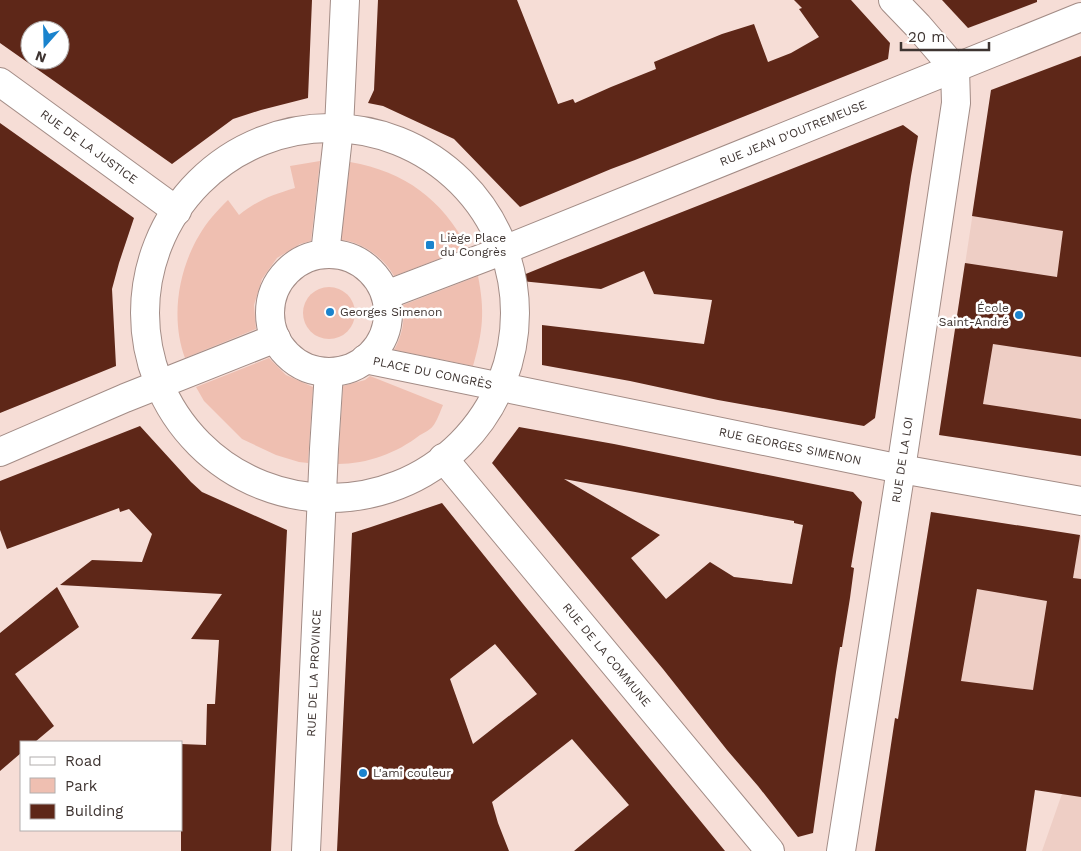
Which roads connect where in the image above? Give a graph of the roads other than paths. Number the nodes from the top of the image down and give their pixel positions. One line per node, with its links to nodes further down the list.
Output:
1 (345, 0): 6 (street)
2 (893, 0): 4 (street)
3 (1081, 17): 4 (street, RUE JEAN D'OUTREMEUSE)
4 (955, 69): 8 (street, RUE JEAN D'OUTREMEUSE); 18 (street, RUE DE LA LOI)
5 (0, 82): 7 (street, RUE DE LA JUSTICE)
6 (339, 128): 7 (street, PLACE DU CONGRÈS); 8 (street, PLACE DU CONGRÈS); 9 (street)
7 (177, 211): 14 (street, PLACE DU CONGRÈS)
8 (504, 250): 10 (street); 15 (street, PLACE DU CONGRÈS)
9 (325, 254): 10 (street, PLACE DU CONGRÈS); 11 (street, PLACE DU CONGRÈS)
10 (386, 295): 12 (street, PLACE DU CONGRÈS)
11 (276, 338): 13 (street, PLACE DU CONGRÈS); 14 (street)
12 (365, 359): 13 (street, PLACE DU CONGRÈS); 15 (street, PLACE DU CONGRÈS)
13 (329, 372): 19 (street)
14 (160, 384): 16 (street); 19 (street, PLACE DU CONGRÈS)
15 (500, 386): 17 (street, PLACE DU CONGRÈS); 18 (street, RUE GEORGES SIMENON)
16 (0, 452)
17 (444, 458): 19 (street, PLACE DU CONGRÈS); 22 (street, RUE DE LA COMMUNE)
18 (901, 469): 20 (street, RUE GEORGES SIMENON); 23 (street, RUE DE LA LOI)
19 (321, 497): 21 (street, RUE DE LA PROVINCE)
20 (1081, 501)
21 (306, 851)
22 (770, 851)
23 (842, 851)

